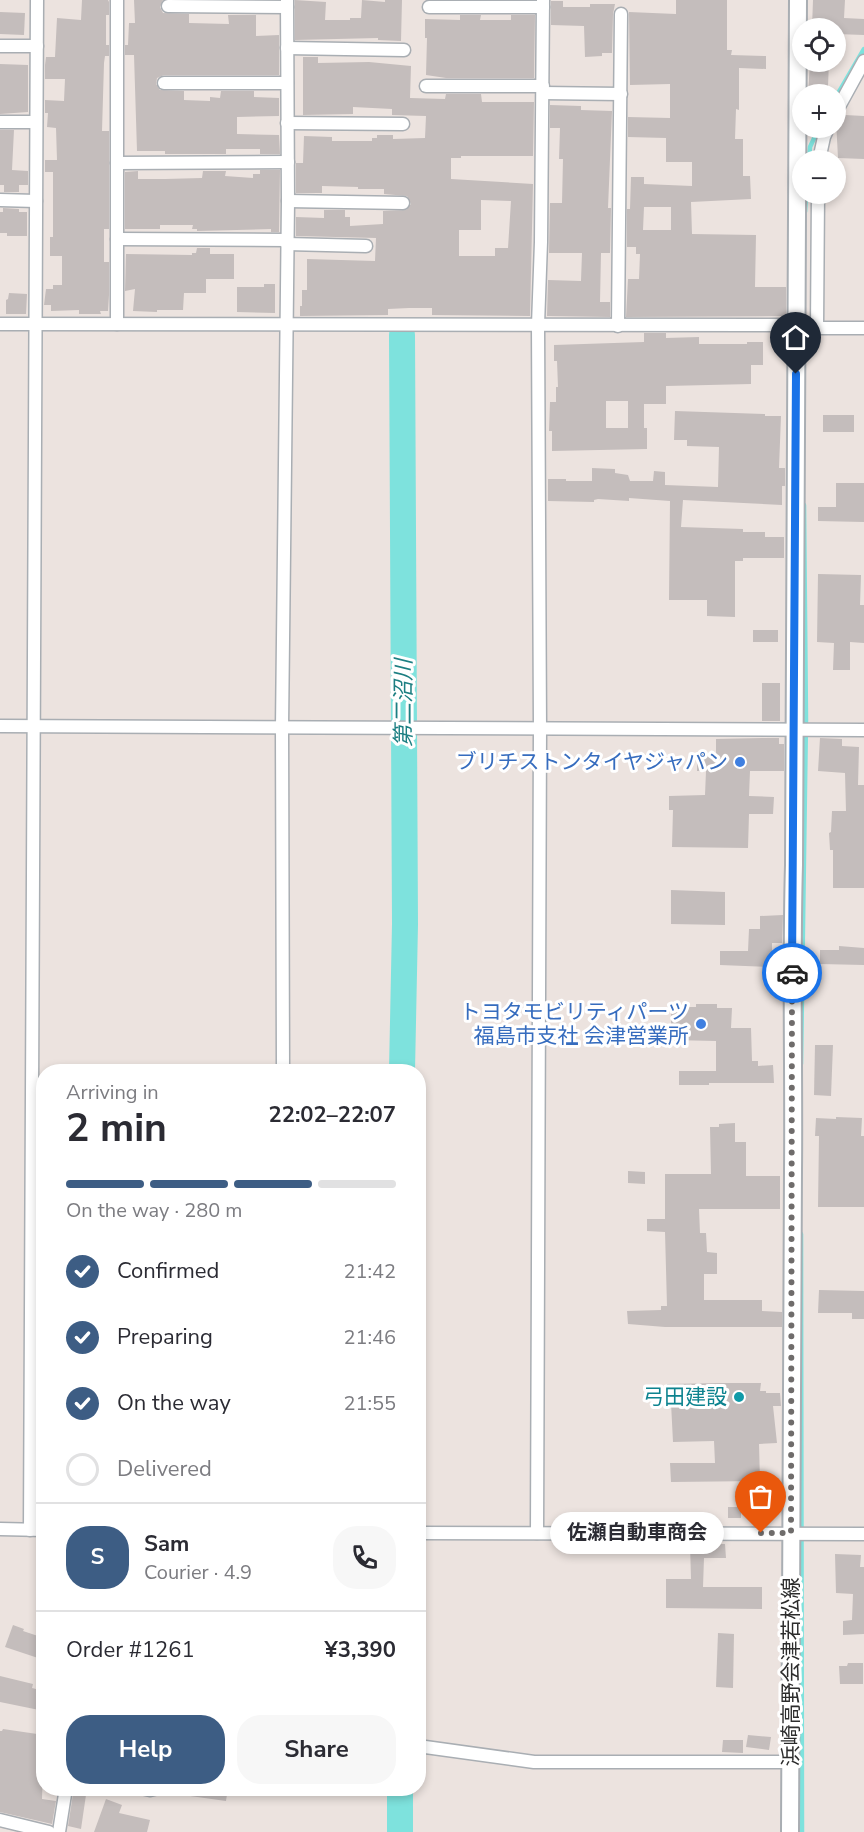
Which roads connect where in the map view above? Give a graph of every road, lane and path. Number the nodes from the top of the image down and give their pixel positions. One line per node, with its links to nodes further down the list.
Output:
1 (37, 0): 10 (street)
2 (117, 0): 24 (street)
3 (798, 0): 38 (main road, 浜崎高野会津若松線)
4 (287, 4): 6 (street); 11 (street)
5 (543, 4): 7 (street); 17 (street)
6 (168, 6)
7 (429, 7)
8 (621, 14): 18 (street)
9 (0, 46): 10 (street)
10 (37, 46): 21 (street)
11 (287, 48): 12 (street); 15 (street)
12 (404, 50)
13 (864, 62): 19 (street)
14 (164, 83): 15 (street)
15 (287, 83): 22 (street)
16 (426, 86): 17 (street)
17 (543, 90): 18 (street); 39 (street)
18 (621, 94): 40 (street)
19 (846, 94)
20 (0, 122): 21 (street)
21 (36, 122): 27 (street)
22 (287, 123): 23 (street); 25 (street)
23 (403, 124)
24 (117, 162): 25 (street); 31 (street)
25 (288, 162): 28 (street)
26 (0, 200): 27 (street)
27 (36, 201): 35 (street)
28 (288, 201): 29 (street); 32 (street)
29 (404, 203)
30 (818, 204): 41 (street)
31 (117, 239): 32 (street); 36 (street)
32 (287, 242): 33 (street); 37 (street)
33 (366, 246)
34 (0, 324): 35 (street)
35 (36, 324): 36 (street); 44 (street)
36 (117, 324): 37 (street)
37 (286, 325): 39 (street); 45 (street)
38 (796, 325): 40 (street); 41 (street); 47 (main road, 浜崎高野会津若松線)
39 (538, 326): 40 (street); 46 (street)
40 (618, 326)
41 (817, 328): 42 (street)
42 (864, 328)
43 (0, 726): 44 (street)
44 (34, 726): 45 (street); 51 (street)
45 (282, 727): 46 (street); 49 (street)
46 (540, 728): 47 (street); 54 (street)
47 (797, 729): 48 (street); 55 (main road, 浜崎高野会津若松線)
48 (864, 730)
49 (283, 1064)
50 (0, 1529): 51 (street)
51 (30, 1530): 52 (street)
52 (36, 1530)
53 (426, 1533): 54 (street)
54 (537, 1533): 55 (street)
55 (795, 1533): 56 (street); 58 (main road, 浜崎高野会津若松線)
56 (864, 1534)
57 (426, 1747): 58 (street)
58 (790, 1762): 63 (main road, 浜崎高野会津若松線)
59 (65, 1796): 62 (street)
60 (0, 1820): 61 (street)
61 (49, 1832)
62 (59, 1832)
63 (790, 1832)

